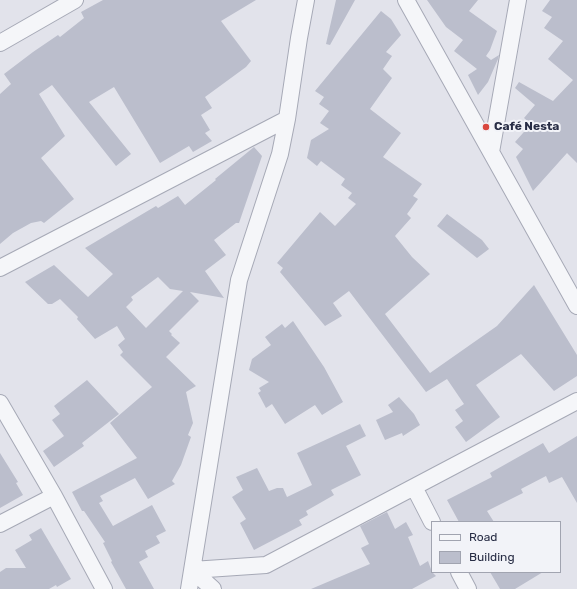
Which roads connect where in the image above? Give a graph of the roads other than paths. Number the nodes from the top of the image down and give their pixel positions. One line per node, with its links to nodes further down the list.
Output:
1 (75, 0): 5 (street)
2 (306, 0): 6 (street)
3 (406, 0): 7 (street)
4 (518, 0): 7 (street)
5 (0, 43)
6 (287, 118): 8 (street); 16 (street)
7 (491, 152): 9 (street)
8 (0, 268)
9 (577, 306)
10 (577, 401): 12 (street)
11 (0, 403): 13 (street)
12 (414, 487): 14 (street); 16 (street)
13 (54, 496): 15 (street); 18 (street)
14 (431, 521)
15 (0, 524)
16 (192, 570): 19 (street); 20 (street)
17 (460, 573): 21 (street)
18 (104, 589)
19 (189, 589)
20 (213, 589)
21 (468, 589)

